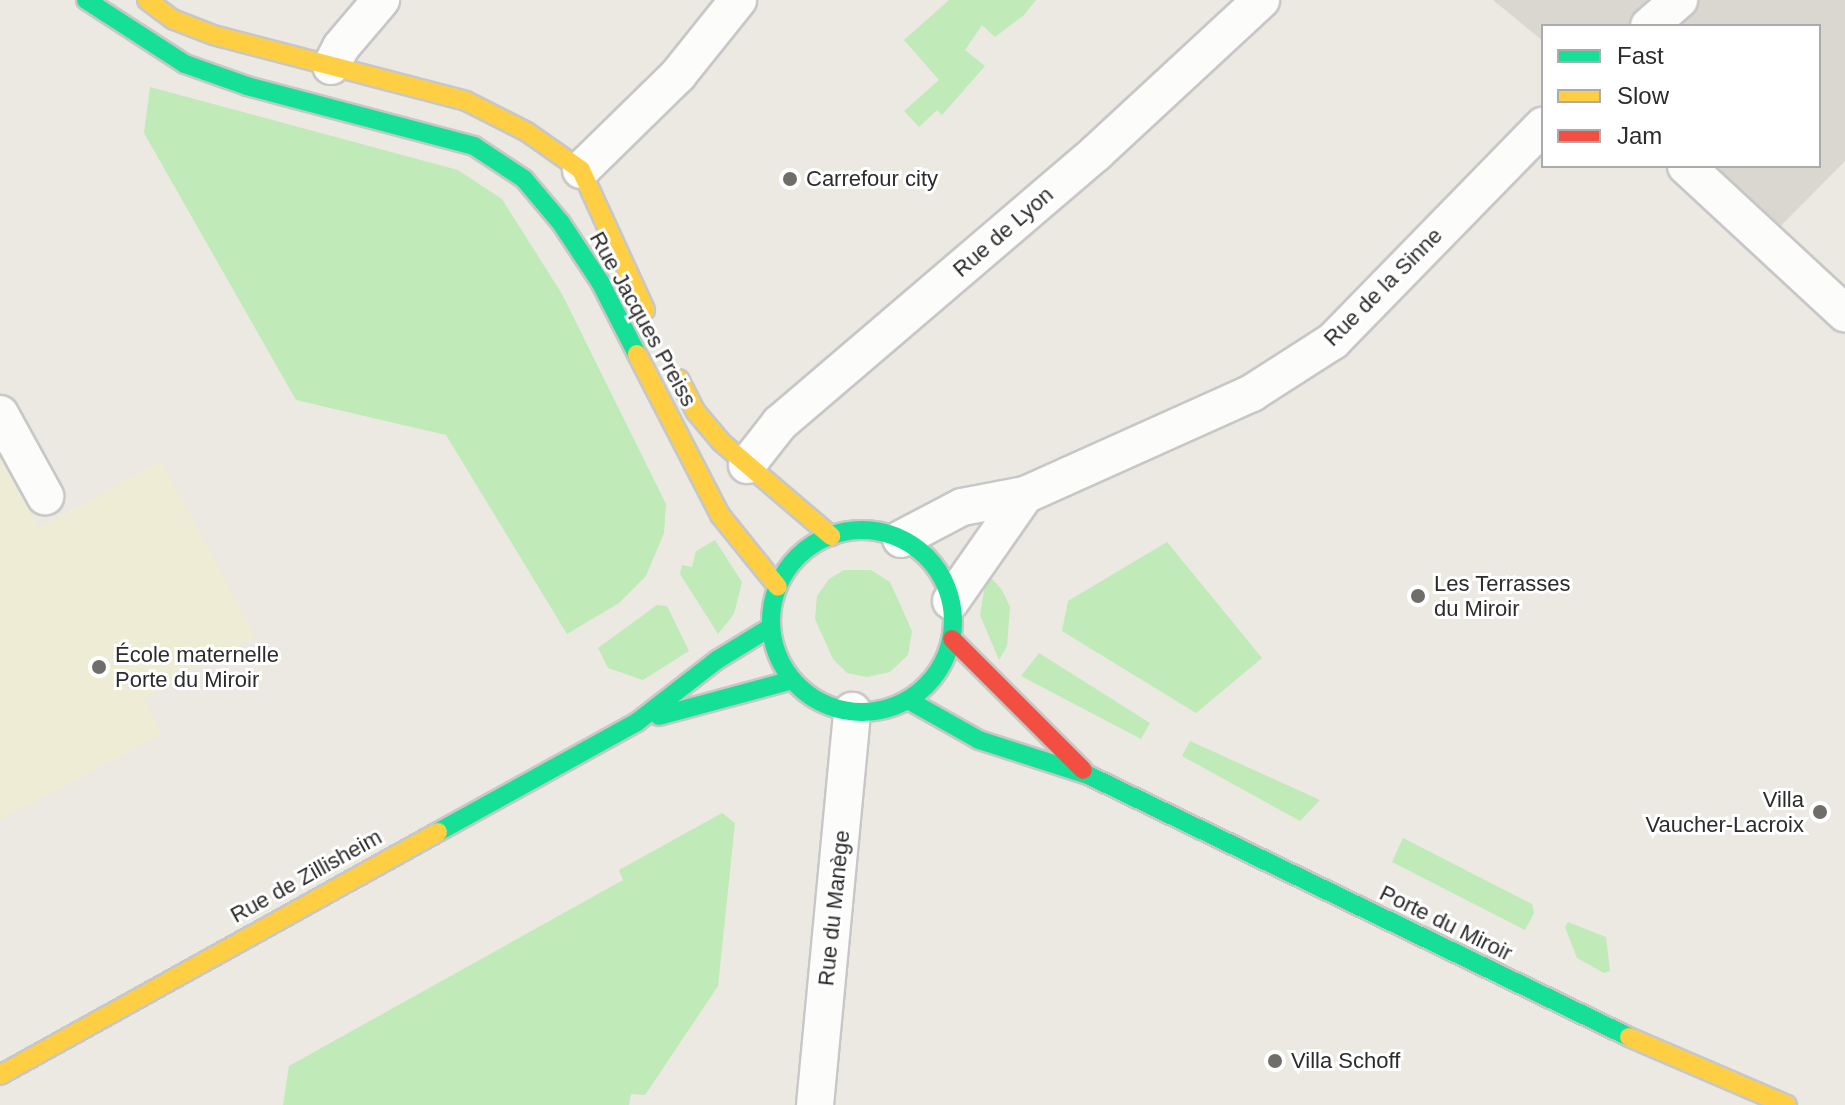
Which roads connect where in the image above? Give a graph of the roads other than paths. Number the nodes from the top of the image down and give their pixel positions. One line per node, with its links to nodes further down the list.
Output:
1 (86, 0): 8 (main road, Rue Jacques Preiss)
2 (147, 0): 10 (main road)
3 (381, 0): 10 (street)
4 (738, 0): 13 (street)
5 (1261, 0): 18 (street, Rue de Lyon)
6 (1679, 0): 7 (street)
7 (1651, 24)
8 (185, 64): 9 (main road); 23 (main road, Rue Jacques Preiss)
9 (265, 71)
10 (325, 74): 13 (main road)
11 (1541, 128): 19 (street, Rue de la Sinne)
12 (1688, 168): 14 (street)
13 (581, 170): 15 (main road, Rue Jacques Preiss)
14 (1845, 313)
15 (655, 331)
16 (669, 358): 18 (main road, Rue Jacques Preiss)
17 (0, 414): 20 (street)
18 (747, 465): 21 (main road, Rue Jacques Preiss)
19 (1025, 495): 22 (street, Rue de la Sinne); 24 (street)
20 (45, 496)
21 (831, 536): 22 (main road); 23 (main road)
22 (901, 539): 24 (main road)
23 (778, 587): 25 (main road)
24 (951, 601): 26 (main road)
25 (771, 627): 27 (main road); 30 (main road, Rue de Zillisheim)
26 (952, 639): 28 (main road); 31 (main road, Porte du Miroir)
27 (792, 680): 29 (main road); 30 (main road, Rue de Zillisheim)
28 (908, 700): 29 (main road); 31 (main road, Porte du Miroir)
29 (852, 711): 33 (street, Rue du Manège)
30 (637, 722): 32 (main road, Rue de Zillisheim)
31 (1088, 775): 34 (main road, Porte du Miroir)
32 (0, 1075)
33 (815, 1105)
34 (1787, 1105)

